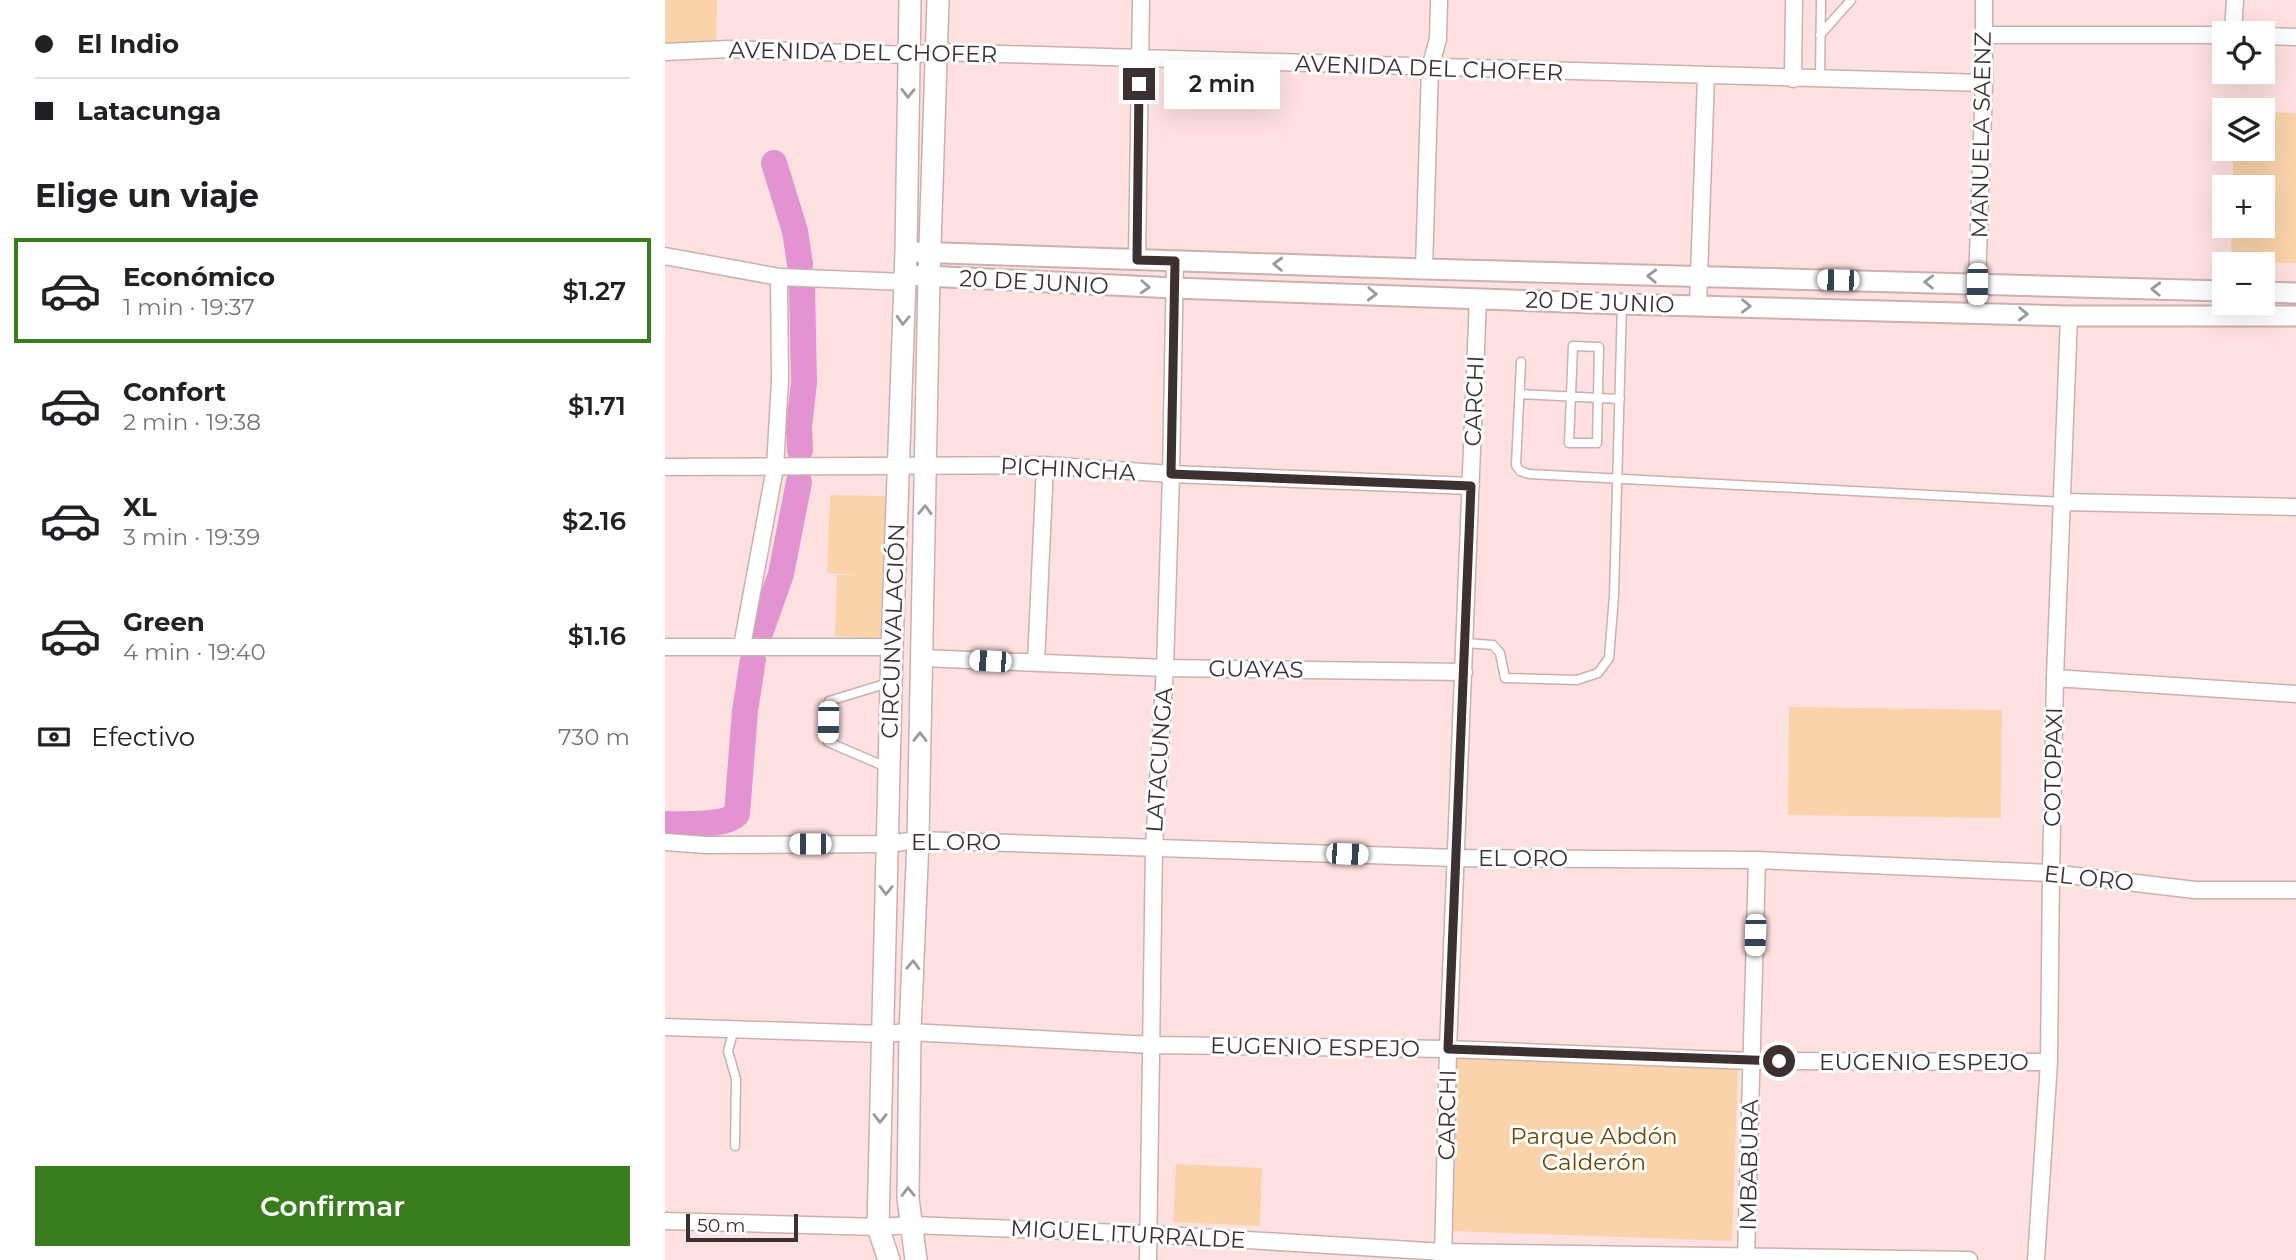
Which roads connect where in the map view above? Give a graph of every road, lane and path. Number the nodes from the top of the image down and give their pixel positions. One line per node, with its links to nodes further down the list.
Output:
1 (910, 0): 18 (main road, CIRCUNVALACIÓN)
2 (938, 0): 17 (main road, CIRCUNVALACIÓN)
3 (1141, 0): 19 (street)
4 (1439, 0): 20 (street)
5 (1794, 0): 22 (street)
6 (1821, 0): 11 (lane)
7 (1850, 0): 11 (lane)
8 (1984, 0): 12 (street, MANUELA SAENZ)
9 (2235, 0): 10 (street)
10 (2234, 21)
11 (1820, 35): 23 (lane)
12 (1983, 35): 13 (street); 24 (street, MANUELA SAENZ)
13 (2212, 35)
14 (2275, 36): 15 (street)
15 (2296, 37)
16 (665, 52): 18 (street, AVENIDA DEL CHOFER)
17 (937, 52): 18 (street, AVENIDA DEL CHOFER); 19 (street, AVENIDA DEL CHOFER); 26 (main road, CIRCUNVALACIÓN)
18 (909, 55): 25 (main road, CIRCUNVALACIÓN, one-way to 25)
19 (1139, 59): 20 (street, AVENIDA DEL CHOFER); 28 (street)
20 (1430, 68): 21 (street, AVENIDA DEL CHOFER); 30 (street)
21 (1706, 76): 22 (street, AVENIDA DEL CHOFER); 34 (street)
22 (1793, 79): 23 (street, AVENIDA DEL CHOFER)
23 (1821, 79): 24 (street, AVENIDA DEL CHOFER)
24 (1984, 83): 36 (street, MANUELA SAENZ)
25 (906, 251): 26 (street, 20 DE JUNIO); 35 (main road, CIRCUNVALACIÓN)
26 (930, 253): 28 (street, 20 DE JUNIO); 33 (main road, CIRCUNVALACIÓN)
27 (665, 256): 32 (street)
28 (1137, 260): 29 (street, 20 DE JUNIO)
29 (1175, 261): 30 (street, 20 DE JUNIO, one-way to 29); 37 (street, LATACUNGA)
30 (1424, 269): 31 (street, 20 DE JUNIO)
31 (1448, 270): 34 (street, 20 DE JUNIO, one-way to 31); 41 (street)
32 (779, 276): 35 (street); 57 (street)
33 (929, 277): 35 (street, 20 DE JUNIO); 37 (street, 20 DE JUNIO, one-way to 37); 53 (main road, CIRCUNVALACIÓN)
34 (1699, 277): 36 (street, 20 DE JUNIO, one-way to 34); 44 (street)
35 (905, 279): 55 (main road, CIRCUNVALACIÓN, one-way to 55)
36 (1977, 284): 38 (street, 20 DE JUNIO, one-way to 36); 45 (street, MANUELA SAENZ)
37 (1174, 288): 41 (street, 20 DE JUNIO, one-way to 41); 58 (street, LATACUNGA)
38 (2212, 291)
39 (2275, 292): 40 (street)
40 (2296, 293)
41 (1447, 297): 42 (street, 20 DE JUNIO)
42 (1478, 298): 43 (street, 20 DE JUNIO); 60 (street, CARCHI)
43 (1622, 304): 44 (street, 20 DE JUNIO); 52 (lane)
44 (1698, 305): 45 (street, 20 DE JUNIO, one-way to 45)
45 (1976, 312): 46 (street, 20 DE JUNIO, one-way to 46)
46 (2069, 316): 47 (street, 20 DE JUNIO); 61 (street, COTOPAXI)
47 (2296, 316)
48 (1521, 362): 49 (lane)
49 (1520, 394): 50 (lane); 59 (lane)
50 (1571, 397): 51 (lane); 51 (lane); 51 (lane)
51 (1598, 398): 52 (lane)
52 (1620, 399): 59 (lane)
53 (926, 465): 54 (street, PICHINCHA); 55 (street, PICHINCHA); 67 (main road, CIRCUNVALACIÓN, one-way to 53)
54 (1045, 465): 58 (street, PICHINCHA); 68 (street)
55 (898, 466): 57 (street, PICHINCHA); 66 (main road, CIRCUNVALACIÓN)
56 (665, 467): 57 (street, PICHINCHA)
57 (775, 468): 64 (street)
58 (1171, 474): 60 (street, PICHINCHA); 69 (street, LATACUNGA)
59 (1618, 480): 61 (lane); 63 (lane)
60 (1471, 486): 63 (street, CARCHI)
61 (2063, 502): 62 (street); 71 (street, COTOPAXI)
62 (2296, 507)
63 (1465, 643): 70 (street, CARCHI)
64 (742, 646): 65 (street); 66 (street)
65 (665, 647)
66 (892, 647): 72 (main road, CIRCUNVALACIÓN)
67 (922, 658): 68 (street, GUAYAS); 75 (main road, CIRCUNVALACIÓN, one-way to 67)
68 (1036, 663): 69 (street, GUAYAS)
69 (1165, 668): 70 (street, GUAYAS); 78 (street, LATACUNGA)
70 (1464, 672): 79 (street, CARCHI)
71 (2055, 678): 73 (street); 81 (street, COTOPAXI)
72 (891, 682): 74 (main road, CIRCUNVALACIÓN); 74 (lane)
73 (2296, 694)
74 (889, 768): 77 (main road, CIRCUNVALACIÓN)
75 (918, 840): 77 (street, EL ORO); 78 (street, EL ORO); 85 (main road, CIRCUNVALACIÓN, one-way to 75)
76 (665, 842): 77 (street, EL ORO)
77 (887, 844): 86 (main road, CIRCUNVALACIÓN, one-way to 86)
78 (1154, 847): 79 (street, EL ORO); 87 (street, LATACUNGA)
79 (1457, 858): 80 (street, EL ORO); 88 (street, CARCHI)
80 (1757, 860): 81 (street, EL ORO); 89 (street, IMBABURA)
81 (2051, 873): 82 (street, EL ORO); 90 (street, COTOPAXI)
82 (2296, 890)
83 (665, 1027): 84 (street, EUGENIO ESPEJO)
84 (734, 1029): 86 (street, EUGENIO ESPEJO); 91 (lane)
85 (910, 1032): 86 (street, EUGENIO ESPEJO); 87 (street, EUGENIO ESPEJO); 93 (main road, CIRCUNVALACIÓN, one-way to 85)
86 (882, 1034): 94 (main road, CIRCUNVALACIÓN, one-way to 94)
87 (1152, 1045): 88 (street, EUGENIO ESPEJO); 95 (street, LATACUNGA)
88 (1448, 1049): 89 (street, EUGENIO ESPEJO); 96 (street, CARCHI)
89 (1751, 1061): 90 (street, EUGENIO ESPEJO); 97 (street, IMBABURA)
90 (2049, 1062): 103 (street, COTOPAXI)
91 (735, 1146)
92 (665, 1221): 94 (street, MIGUEL ITURRALDE)
93 (911, 1225): 94 (street, MIGUEL ITURRALDE); 95 (street, MIGUEL ITURRALDE); 100 (main road, CIRCUNVALACIÓN)
94 (878, 1227): 98 (street); 99 (main road, CIRCUNVALACIÓN)
95 (1149, 1234): 96 (street, MIGUEL ITURRALDE); 101 (street, LATACUNGA)
96 (1443, 1256): 97 (street, MIGUEL ITURRALDE)
97 (1746, 1259): 102 (street, MIGUEL ITURRALDE)
98 (877, 1260)
99 (889, 1260)
100 (916, 1260)
101 (1148, 1260)
102 (1969, 1260)
103 (2036, 1260)

